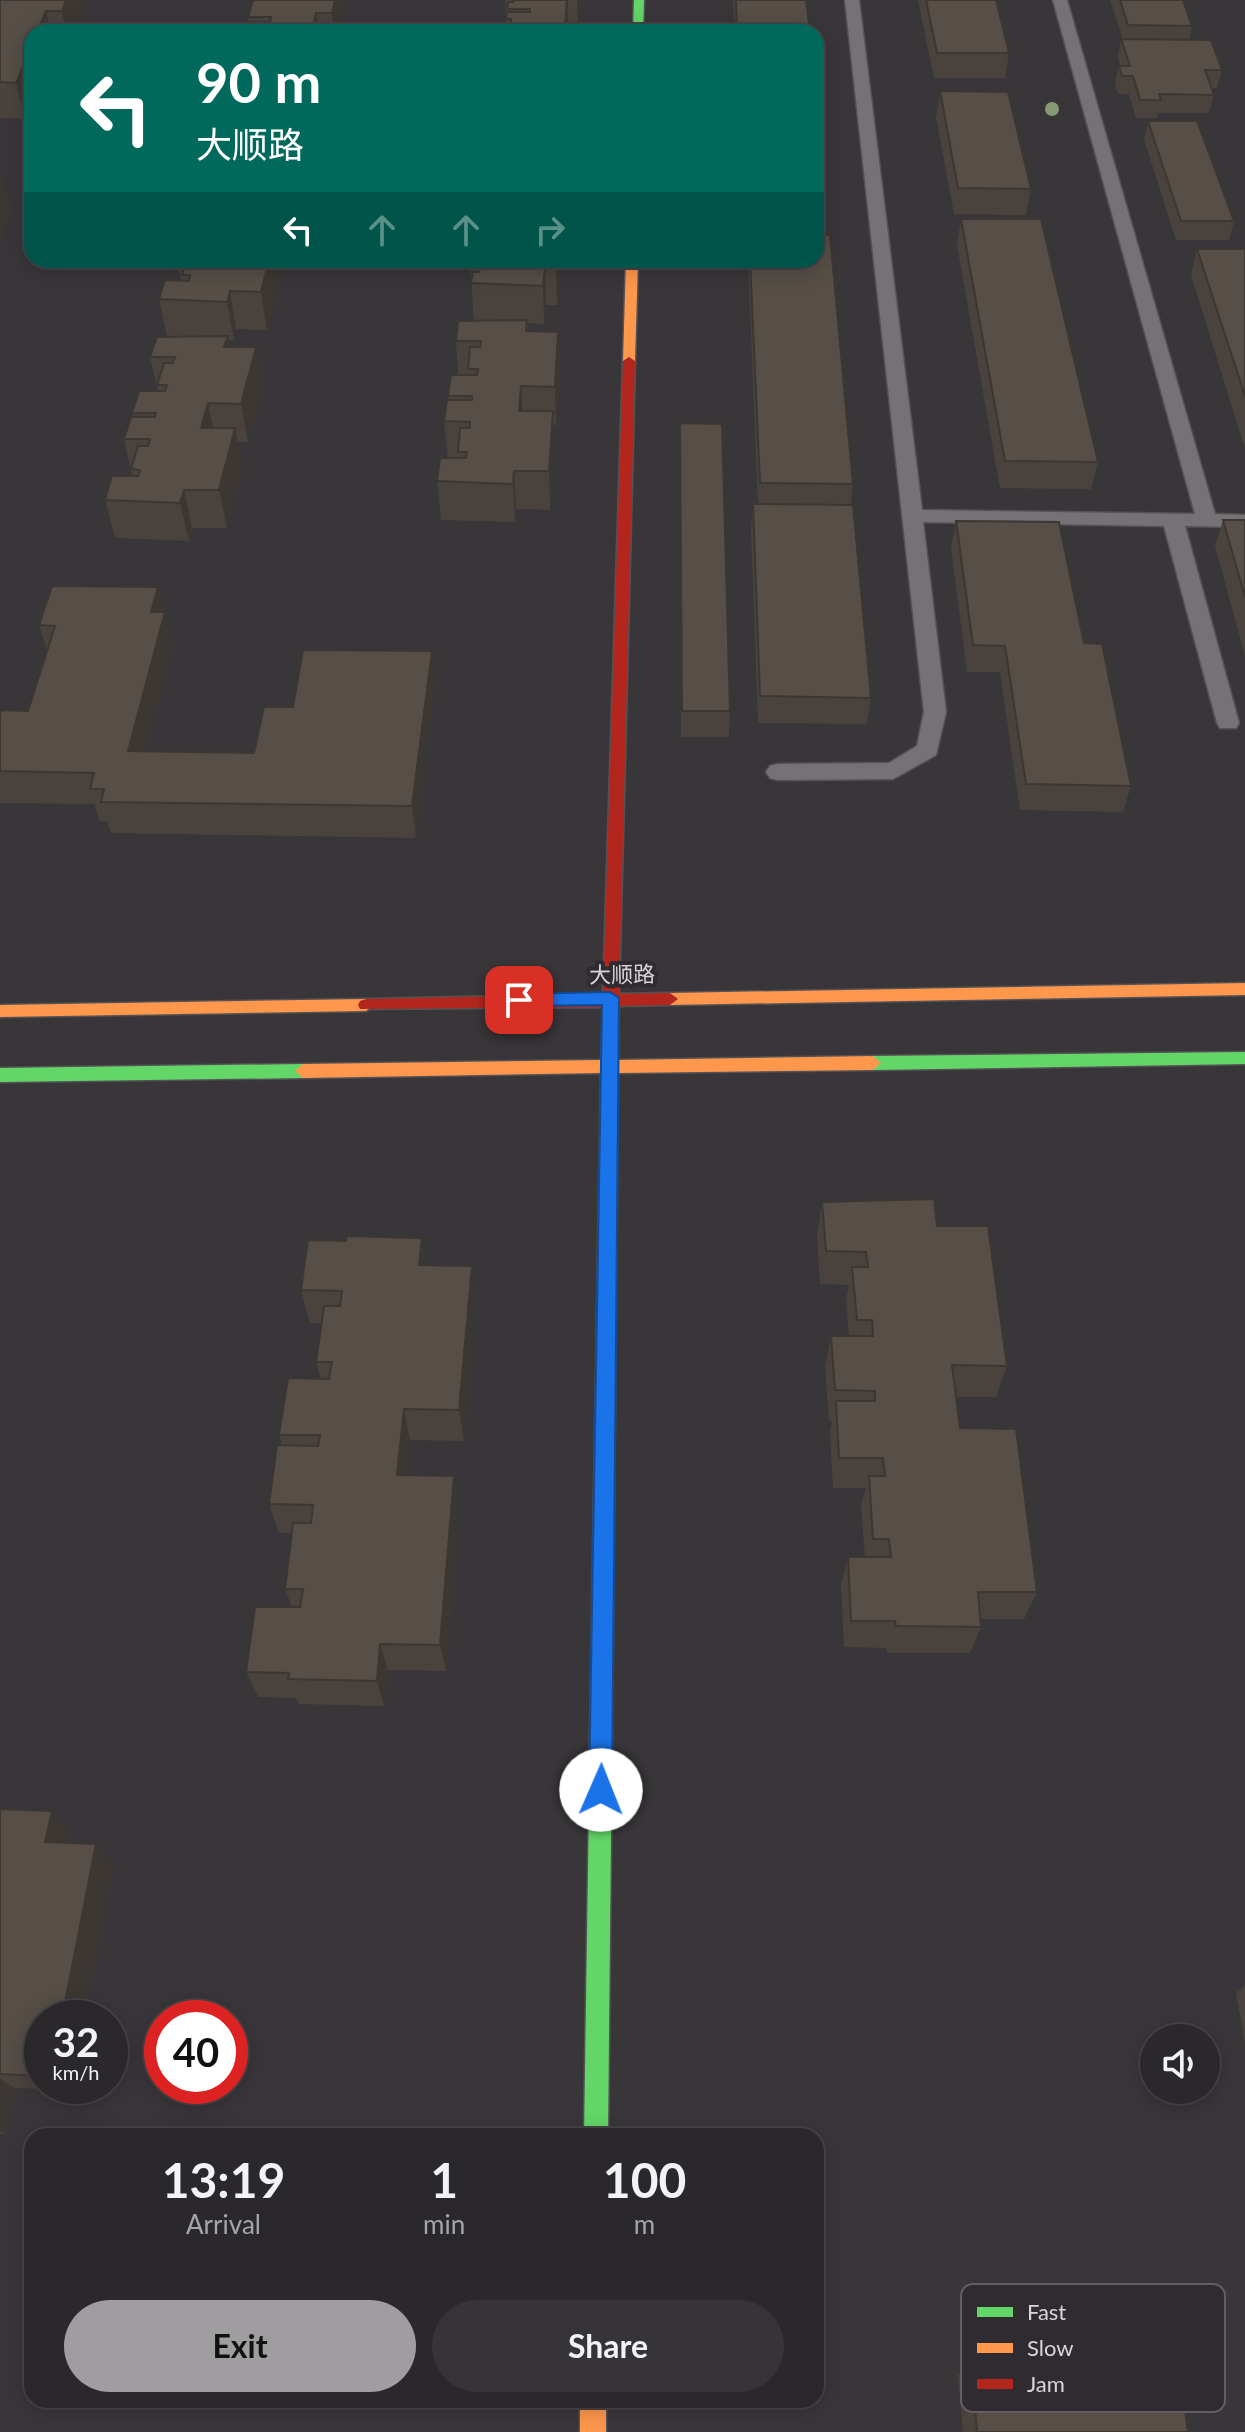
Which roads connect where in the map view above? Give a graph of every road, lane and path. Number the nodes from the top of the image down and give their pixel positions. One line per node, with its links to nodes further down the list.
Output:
1 (639, 0): 4 (street)
2 (852, 0): 6 (lane)
3 (1060, 0): 8 (lane)
4 (638, 24)
5 (632, 268): 13 (street)
6 (911, 516): 7 (lane); 11 (lane)
7 (1173, 520): 8 (lane); 10 (lane)
8 (1207, 521): 9 (lane)
9 (1245, 521)
10 (1228, 723)
11 (778, 772)
12 (1245, 989): 13 (street, 大顺路)
13 (610, 998): 14 (street, 大顺路); 16 (street)
14 (0, 1011)
15 (1245, 1058): 16 (street)
16 (610, 1067): 17 (street); 18 (street)
17 (0, 1075)
18 (596, 2128)
19 (593, 2408): 20 (street)
20 (593, 2432)

